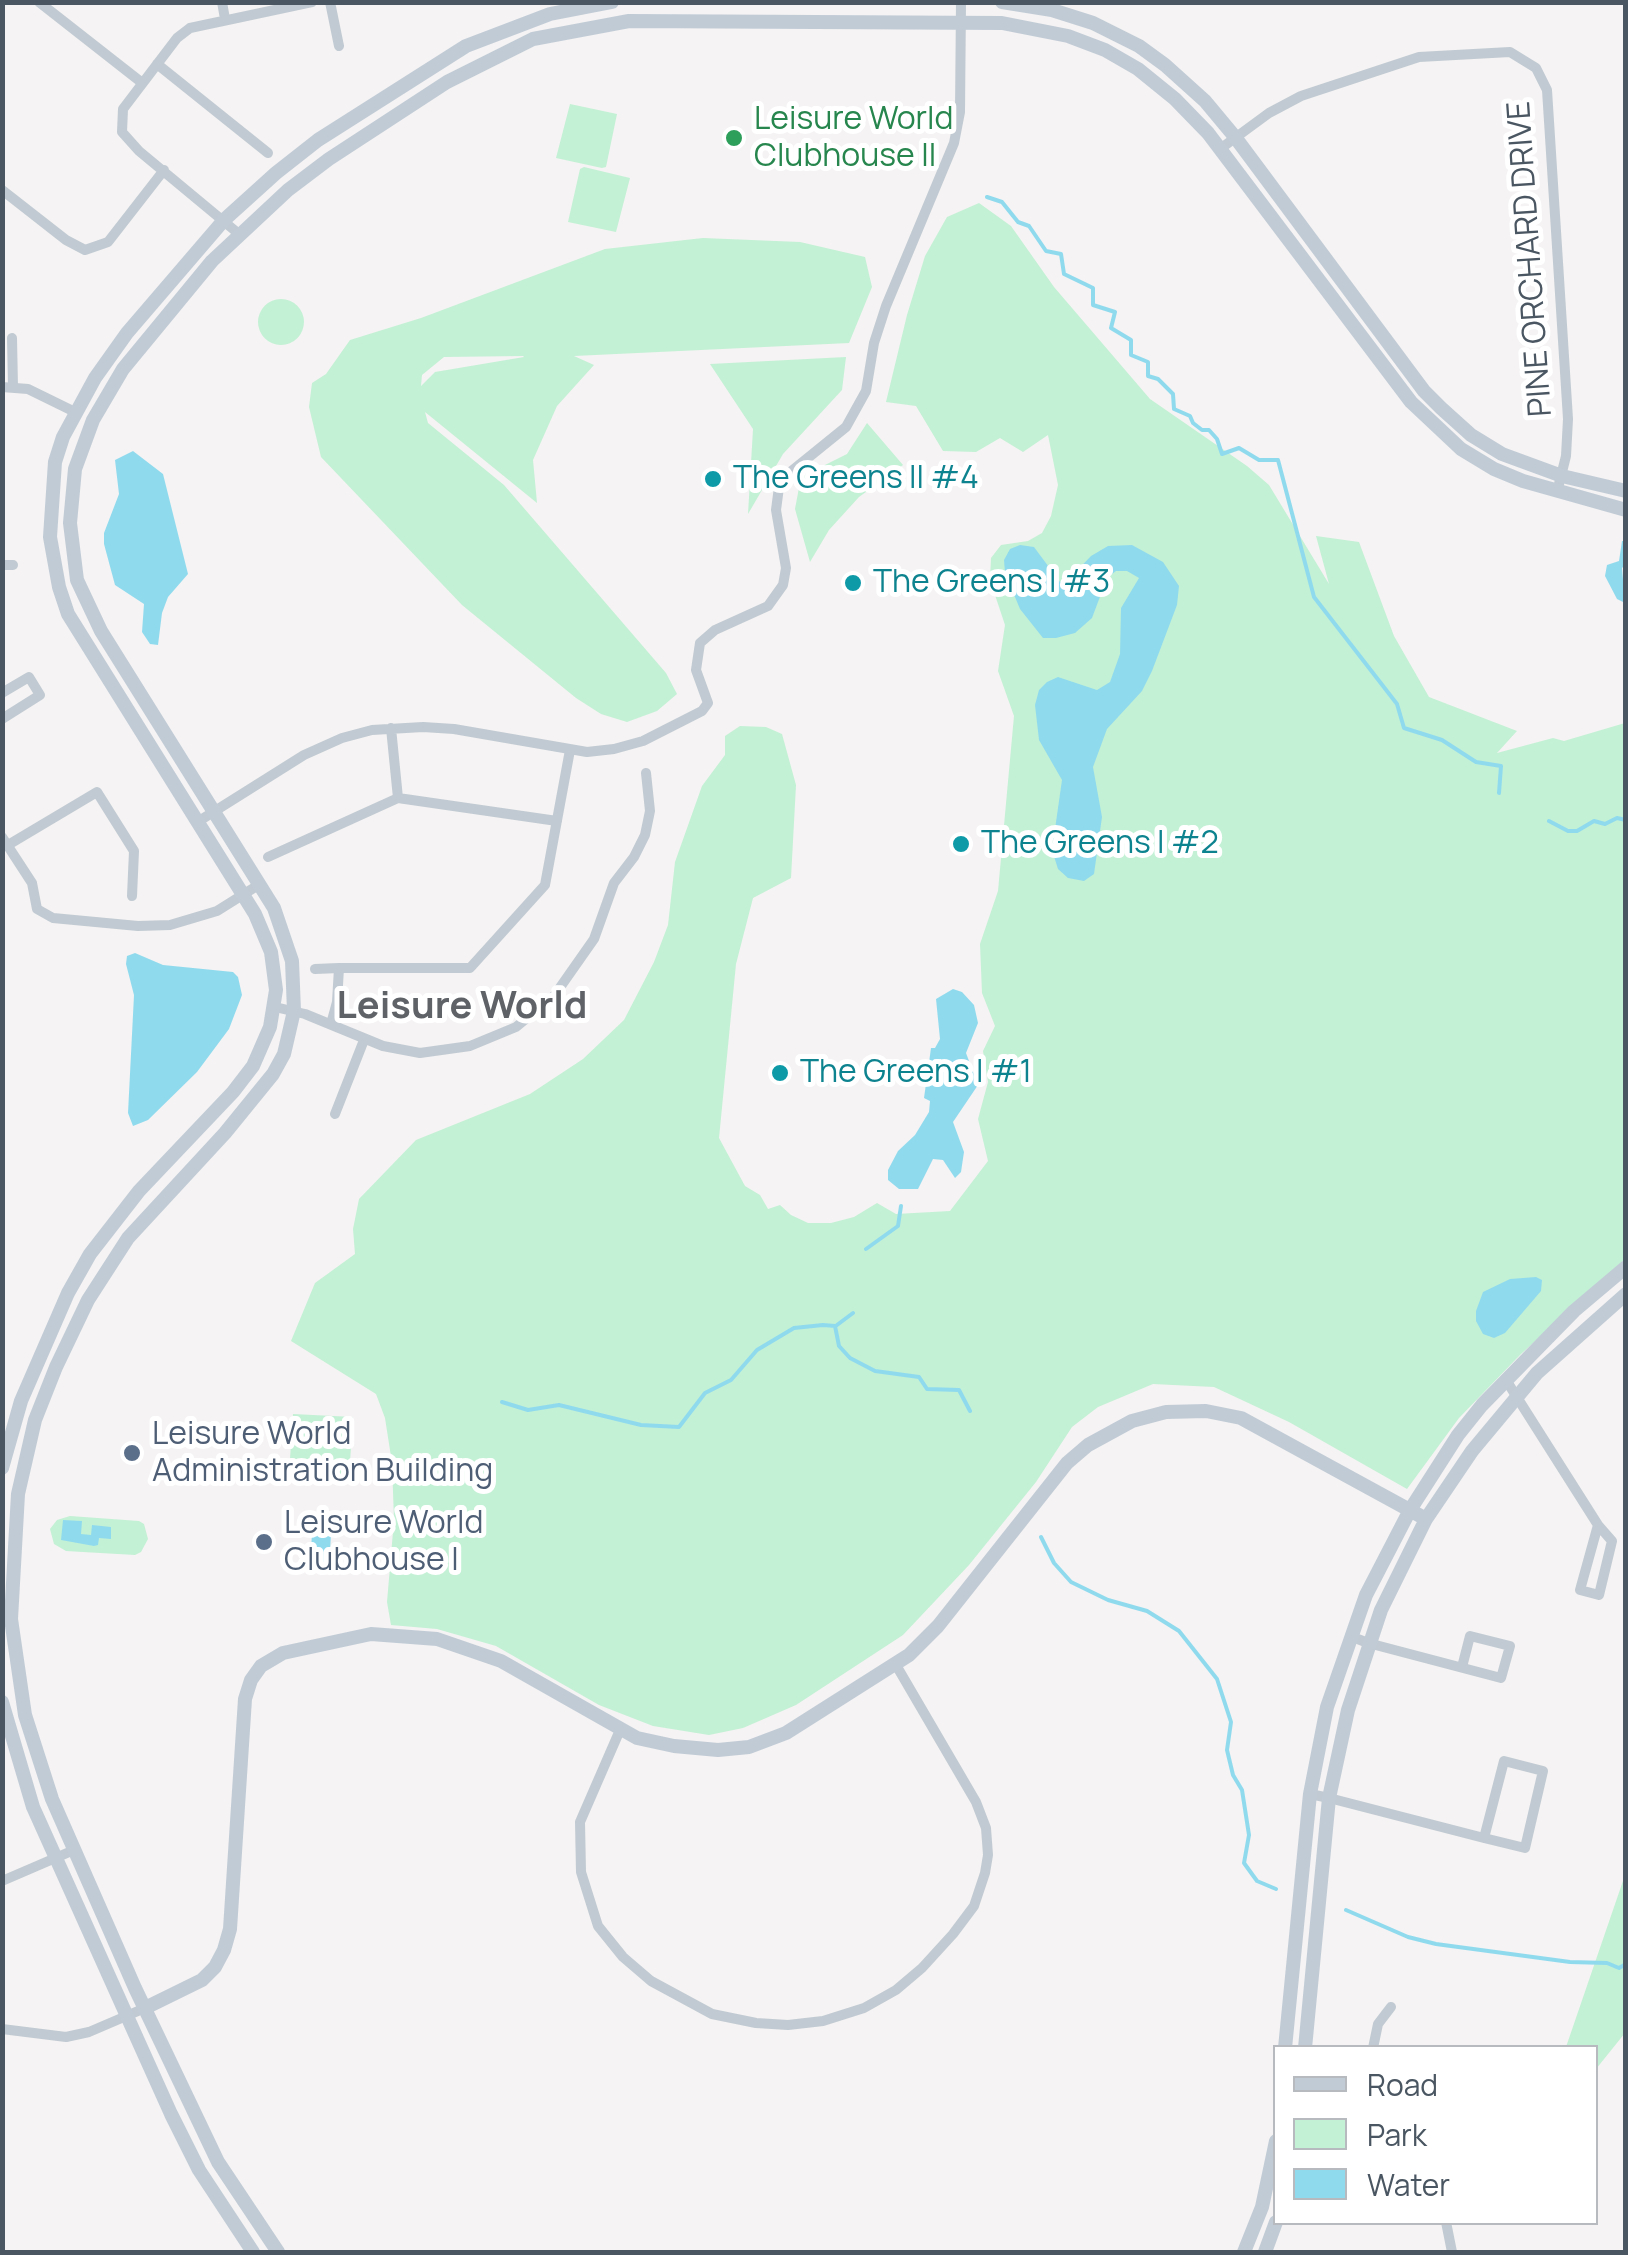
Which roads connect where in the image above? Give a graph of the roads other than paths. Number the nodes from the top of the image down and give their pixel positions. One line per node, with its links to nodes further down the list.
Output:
1 (39, 2): 16 (street)
2 (222, 2): 11 (street)
3 (312, 2): 11 (street)
4 (330, 2): 14 (street)
5 (612, 2): 10 (street)
6 (786, 2): 12 (street)
7 (804, 2): 12 (street)
8 (961, 2): 13 (street)
9 (1002, 2): 17 (street)
10 (591, 4): 22 (street)
11 (226, 20): 15 (street)
12 (796, 20): 13 (street); 23 (street)
13 (962, 22): 18 (street); 34 (street)
14 (339, 46)
15 (157, 64): 16 (street); 19 (street)
16 (141, 82): 20 (street)
17 (1236, 137): 18 (street, PINE ORCHARD DRIVE); 27 (street); 27 (street, PINE ORCHARD DRIVE)
18 (1220, 149): 29 (street)
19 (268, 153)
20 (164, 170): 21 (street); 22 (street)
21 (2, 190)
22 (224, 220): 23 (street); 26 (street)
23 (238, 234): 37 (street)
24 (12, 338): 25 (street)
25 (8, 387): 26 (street)
26 (75, 412): 38 (street)
27 (1562, 476): 28 (street); 29 (street, PINE ORCHARD DRIVE)
28 (1626, 491)
29 (1557, 492): 30 (street)
30 (1626, 510)
31 (2, 693): 32 (street)
32 (4, 715)
33 (391, 728): 34 (street); 36 (street); 37 (street)
34 (570, 750): 39 (street)
35 (646, 772): 50 (street)
36 (398, 798): 39 (street); 41 (street)
37 (213, 811): 38 (street); 42 (street)
38 (199, 820): 43 (street)
39 (557, 821): 45 (street)
40 (5, 841): 43 (street); 44 (street)
41 (268, 857)
42 (260, 884): 43 (street); 48 (street)
43 (243, 894): 47 (street)
44 (132, 896)
45 (339, 968): 46 (street); 49 (street)
46 (315, 969)
47 (274, 1007): 48 (street); 56 (street)
48 (294, 1011): 49 (street); 58 (street)
49 (330, 1024): 50 (street)
50 (364, 1040): 51 (street)
51 (336, 1114)
52 (1626, 1267): 54 (street)
53 (1626, 1294): 55 (street)
54 (1506, 1380): 55 (street); 57 (street)
55 (1518, 1394): 59 (street); 60 (street)
56 (2, 1468)
57 (1410, 1510): 59 (street); 62 (street); 64 (street)
58 (9, 1519): 61 (street)
59 (1426, 1519): 63 (street)
60 (1598, 1526): 60 (street)
61 (8, 1541): 71 (street)
62 (1350, 1636): 63 (street); 68 (street)
63 (1368, 1643): 65 (street); 69 (street)
64 (896, 1665): 67 (street); 67 (street)
65 (1462, 1667): 65 (street)
66 (2, 1702): 72 (street)
67 (620, 1730): 75 (street)
68 (1310, 1794): 69 (street); 78 (street)
69 (1329, 1798): 70 (street); 79 (street)
70 (1484, 1838): 70 (street)
71 (74, 1850): 72 (street); 75 (street)
72 (56, 1858): 73 (street); 76 (street)
73 (2, 1881)
74 (1391, 2006): 80 (street)
75 (145, 2008): 76 (street); 85 (street)
76 (126, 2016): 77 (street); 84 (street)
77 (2, 2029)
78 (1285, 2045)
79 (1305, 2045)
80 (1373, 2045)
81 (1273, 2155): 86 (street)
82 (1275, 2225): 87 (street)
83 (1447, 2225): 88 (street)
84 (253, 2252)
85 (278, 2252)
86 (1244, 2252)
87 (1265, 2252)
88 (1452, 2252)

